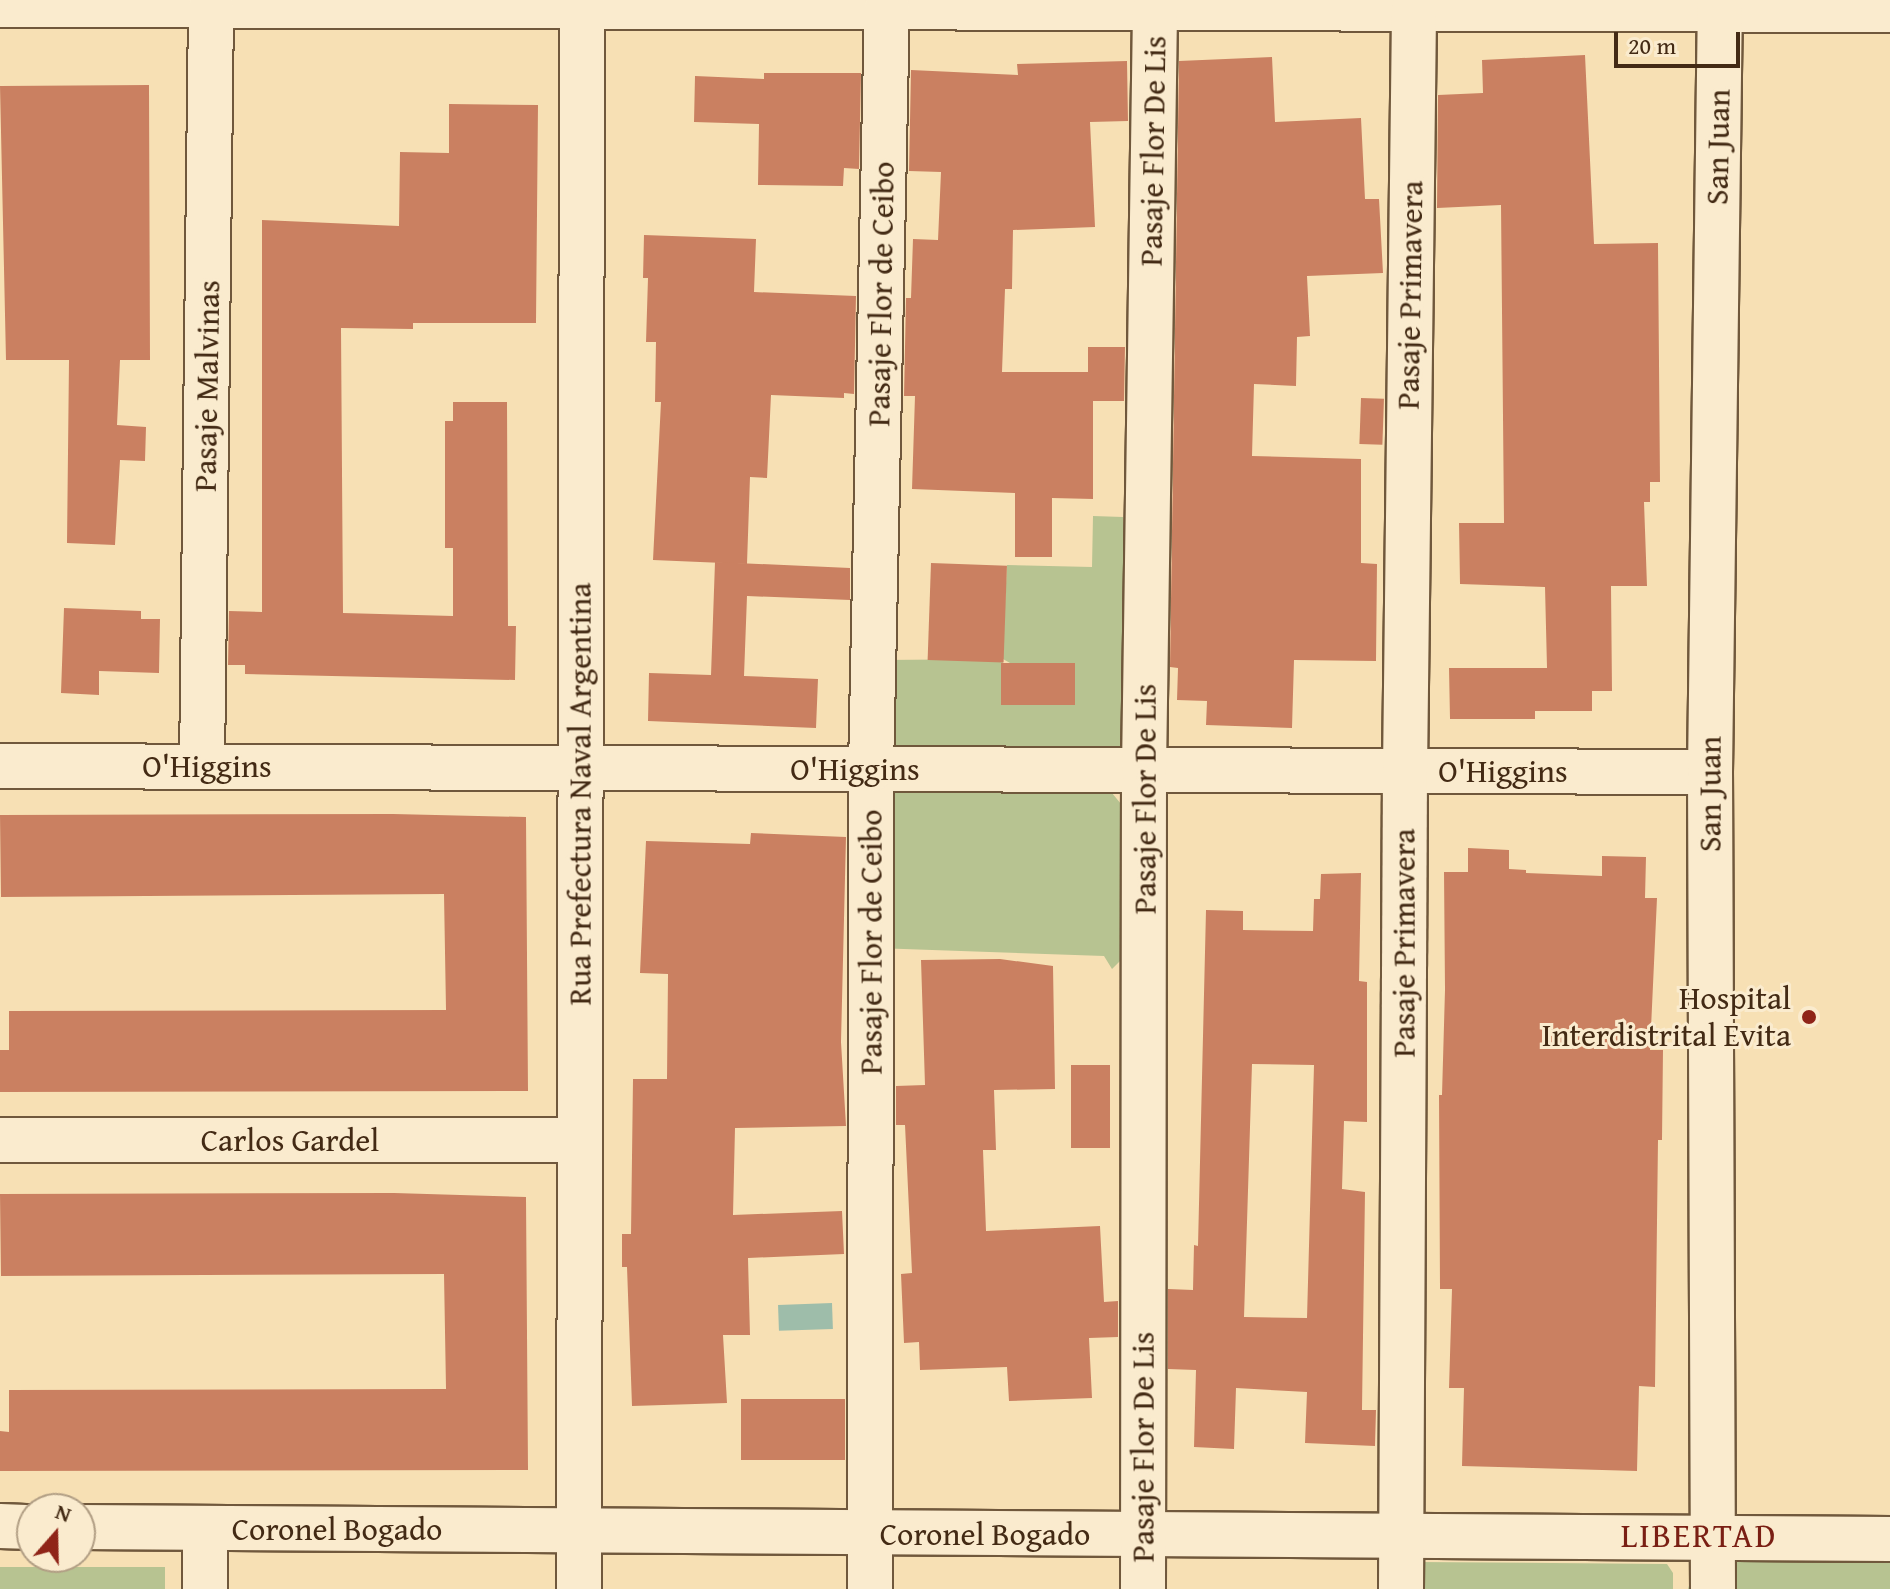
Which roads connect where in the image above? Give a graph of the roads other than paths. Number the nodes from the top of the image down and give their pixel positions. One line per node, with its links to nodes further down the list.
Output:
1 (582, 3): 4 (street); 5 (street); 11 (street, Rua Prefectura Naval Argentina)
2 (0, 5): 4 (street)
3 (1720, 5): 7 (street); 8 (street); 15 (street, San Juan)
4 (211, 6): 10 (street, Pasaje Malvinas)
5 (887, 7): 6 (street); 12 (street, Pasaje Flor de Ceibo)
6 (1155, 8): 7 (street); 13 (street, Pasaje Flor De Lis)
7 (1414, 9): 14 (street, Pasaje Primavera)
8 (1890, 10)
9 (0, 766): 10 (street, O'Higgins)
10 (202, 766): 11 (street, O'Higgins)
11 (580, 768): 12 (street, O'Higgins); 17 (street, Rua Prefectura Naval Argentina)
12 (871, 769): 13 (street, O'Higgins); 21 (street, Pasaje Flor de Ceibo)
13 (1144, 770): 14 (street, O'Higgins); 22 (street, Pasaje Flor De Lis)
14 (1405, 771): 15 (street, O'Higgins); 23 (street, Pasaje Primavera)
15 (1710, 772): 24 (street, San Juan)
16 (0, 1140): 17 (street, Carlos Gardel)
17 (579, 1140): 20 (street, Rua Prefectura Naval Argentina)
18 (96, 1527): 19 (street, Coronel Bogado)
19 (205, 1528): 20 (street, Coronel Bogado); 26 (street)
20 (579, 1531): 21 (street, Coronel Bogado); 27 (street, Rua Prefectura Naval Argentina)
21 (870, 1534): 22 (street, Coronel Bogado); 28 (street, Pasaje Flor de Ceibo)
22 (1143, 1535): 23 (street, Coronel Bogado); 29 (street, Pasaje Flor De Lis)
23 (1401, 1536): 24 (street, Coronel Bogado); 30 (street, Pasaje Primavera)
24 (1714, 1539): 25 (street, Coronel Bogado); 31 (street, San Juan)
25 (1890, 1539)
26 (205, 1589)
27 (579, 1589)
28 (870, 1589)
29 (1143, 1589)
30 (1401, 1589)
31 (1713, 1589)

